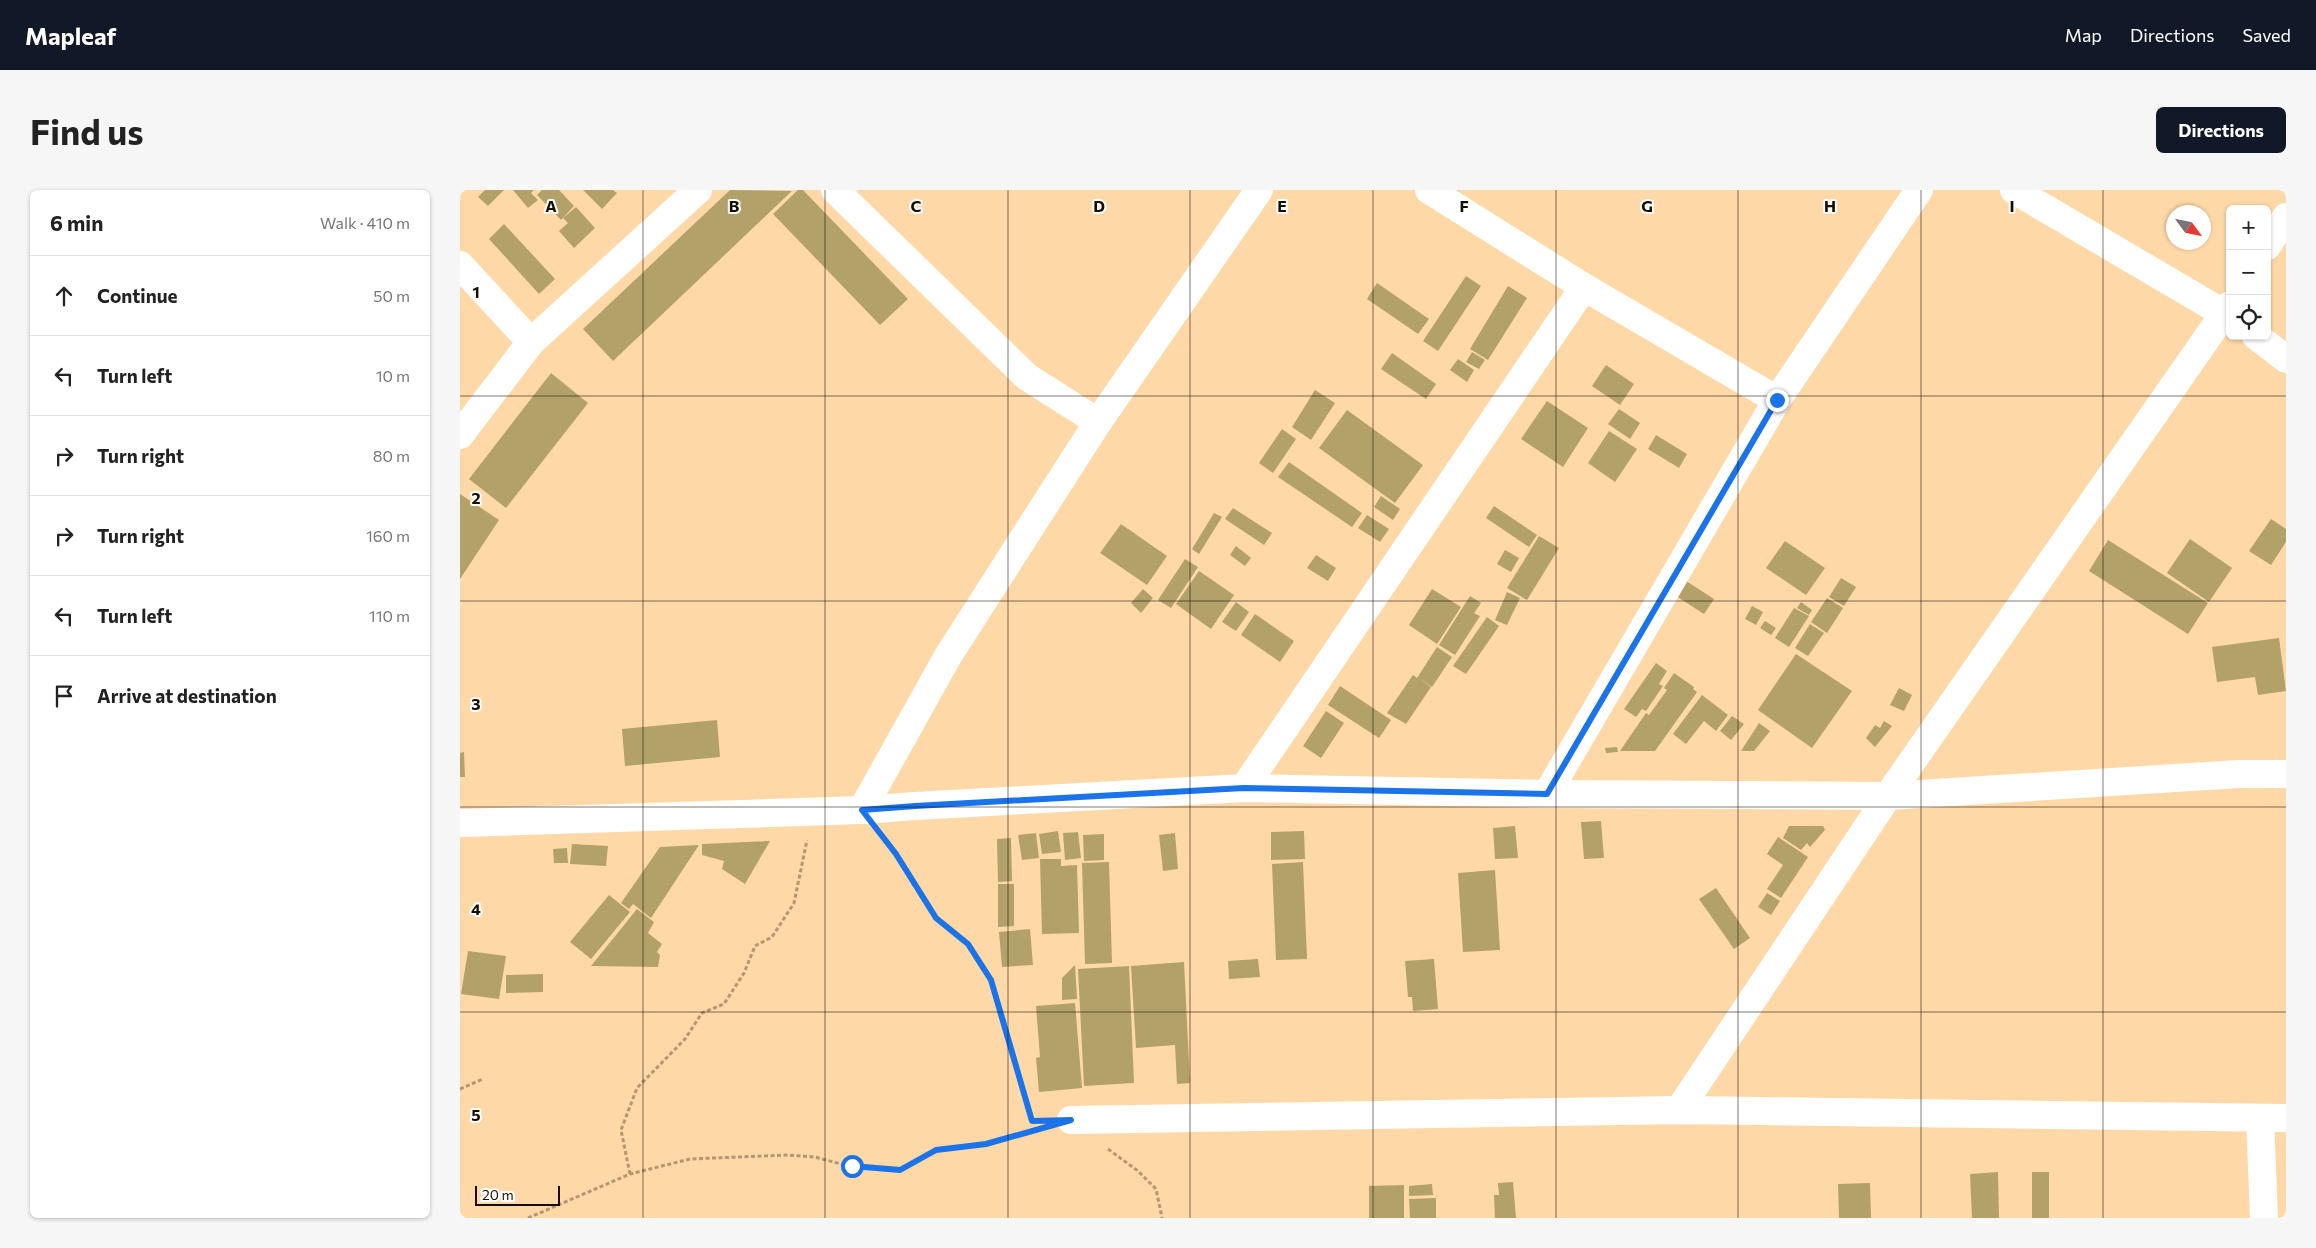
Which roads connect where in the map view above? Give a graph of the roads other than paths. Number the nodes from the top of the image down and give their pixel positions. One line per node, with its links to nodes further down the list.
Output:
1 (698, 190): 14 (street)
2 (835, 190): 17 (street)
3 (1259, 190): 17 (street)
4 (1429, 190): 10 (street)
5 (1919, 190): 16 (street)
6 (2014, 190): 11 (street)
7 (2286, 217): 8 (street)
8 (2271, 240)
9 (460, 265): 14 (street)
10 (1584, 287): 16 (street); 20 (street)
11 (2226, 311)
12 (2226, 315): 22 (street)
13 (2261, 340): 15 (street)
14 (531, 342): 18 (street)
15 (2286, 359)
16 (1777, 400): 21 (street)
17 (1098, 422): 23 (street)
18 (460, 435)
19 (2286, 774): 22 (street)
20 (1244, 788): 21 (street); 23 (street)
21 (1547, 794): 22 (street)
22 (1888, 796): 25 (street)
23 (862, 810): 24 (street)
24 (460, 823)
25 (1679, 1110): 26 (street); 27 (street)
26 (2273, 1118): 28 (street)
27 (1071, 1120)
28 (2264, 1218)

